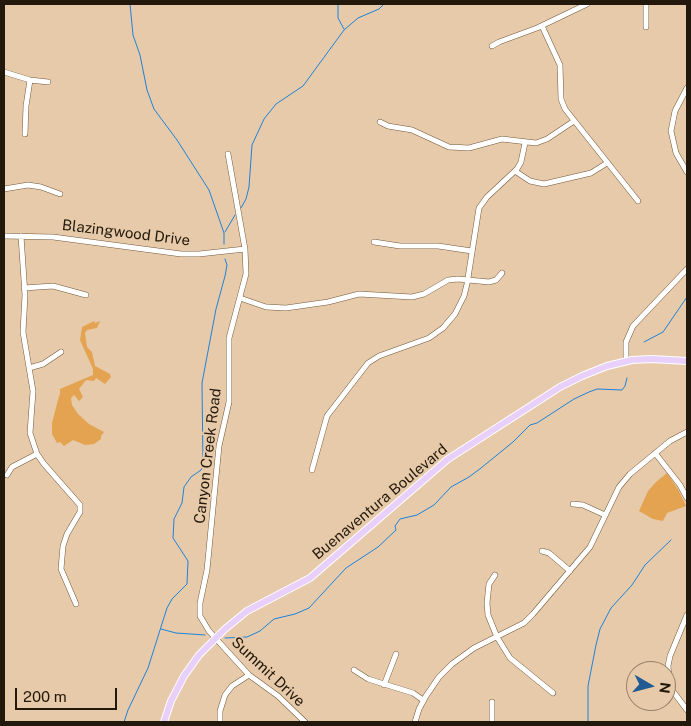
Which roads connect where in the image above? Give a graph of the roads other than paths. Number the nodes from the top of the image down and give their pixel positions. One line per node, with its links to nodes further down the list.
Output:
1 (587, 4): 3 (street)
2 (646, 4): 4 (street)
3 (542, 26): 5 (street); 10 (street)
4 (646, 27)
5 (492, 46)
6 (4, 72): 7 (street)
7 (30, 80): 8 (street); 12 (street)
8 (48, 82)
9 (687, 88): 17 (street)
10 (574, 121): 13 (street); 15 (street)
11 (380, 122): 13 (street)
12 (25, 134)
13 (525, 143): 16 (street)
14 (228, 154): 24 (street, Canyon Creek Road)
15 (607, 163): 16 (street); 20 (street)
16 (516, 171): 25 (street)
17 (687, 172)
18 (4, 189): 19 (street)
19 (60, 194)
20 (638, 201)
21 (4, 236): 22 (street, Blazingwood Drive)
22 (21, 236): 24 (street, Blazingwood Drive); 29 (street)
23 (374, 242): 25 (street)
24 (245, 249): 31 (street, Canyon Creek Road)
25 (472, 251): 28 (street)
26 (687, 269): 33 (street)
27 (502, 273): 28 (street)
28 (468, 280): 31 (street); 39 (street)
29 (24, 288): 30 (street); 35 (street)
30 (86, 295)
31 (240, 298): 50 (street, Canyon Creek Road)
32 (61, 352): 35 (street)
33 (626, 361): 34 (main road, Buenaventura Boulevard); 50 (main road, Buenaventura Boulevard)
34 (687, 361)
35 (29, 368): 38 (street)
36 (687, 432): 37 (street)
37 (655, 453): 41 (street); 43 (street)
38 (37, 454): 40 (street); 47 (street)
39 (312, 470)
40 (7, 475)
41 (687, 498)
42 (573, 504): 43 (street)
43 (605, 515): 45 (street)
44 (542, 551): 45 (street)
45 (570, 571): 49 (street)
46 (495, 575): 49 (street)
47 (76, 604)
48 (687, 615): 52 (street)
49 (497, 637): 56 (street); 58 (street)
50 (216, 638): 54 (street, Summit Drive); 61 (main road, Buenaventura Boulevard)
51 (396, 654): 55 (street)
52 (669, 661)
53 (354, 670): 55 (street)
54 (249, 675): 62 (street); 63 (street, Summit Drive)
55 (384, 685): 58 (street)
56 (552, 693)
57 (676, 696): 60 (street)
58 (424, 700): 64 (street)
59 (492, 702): 65 (street)
60 (687, 710)
61 (164, 722)
62 (220, 722)
63 (305, 722)
64 (416, 722)
65 (492, 722)

